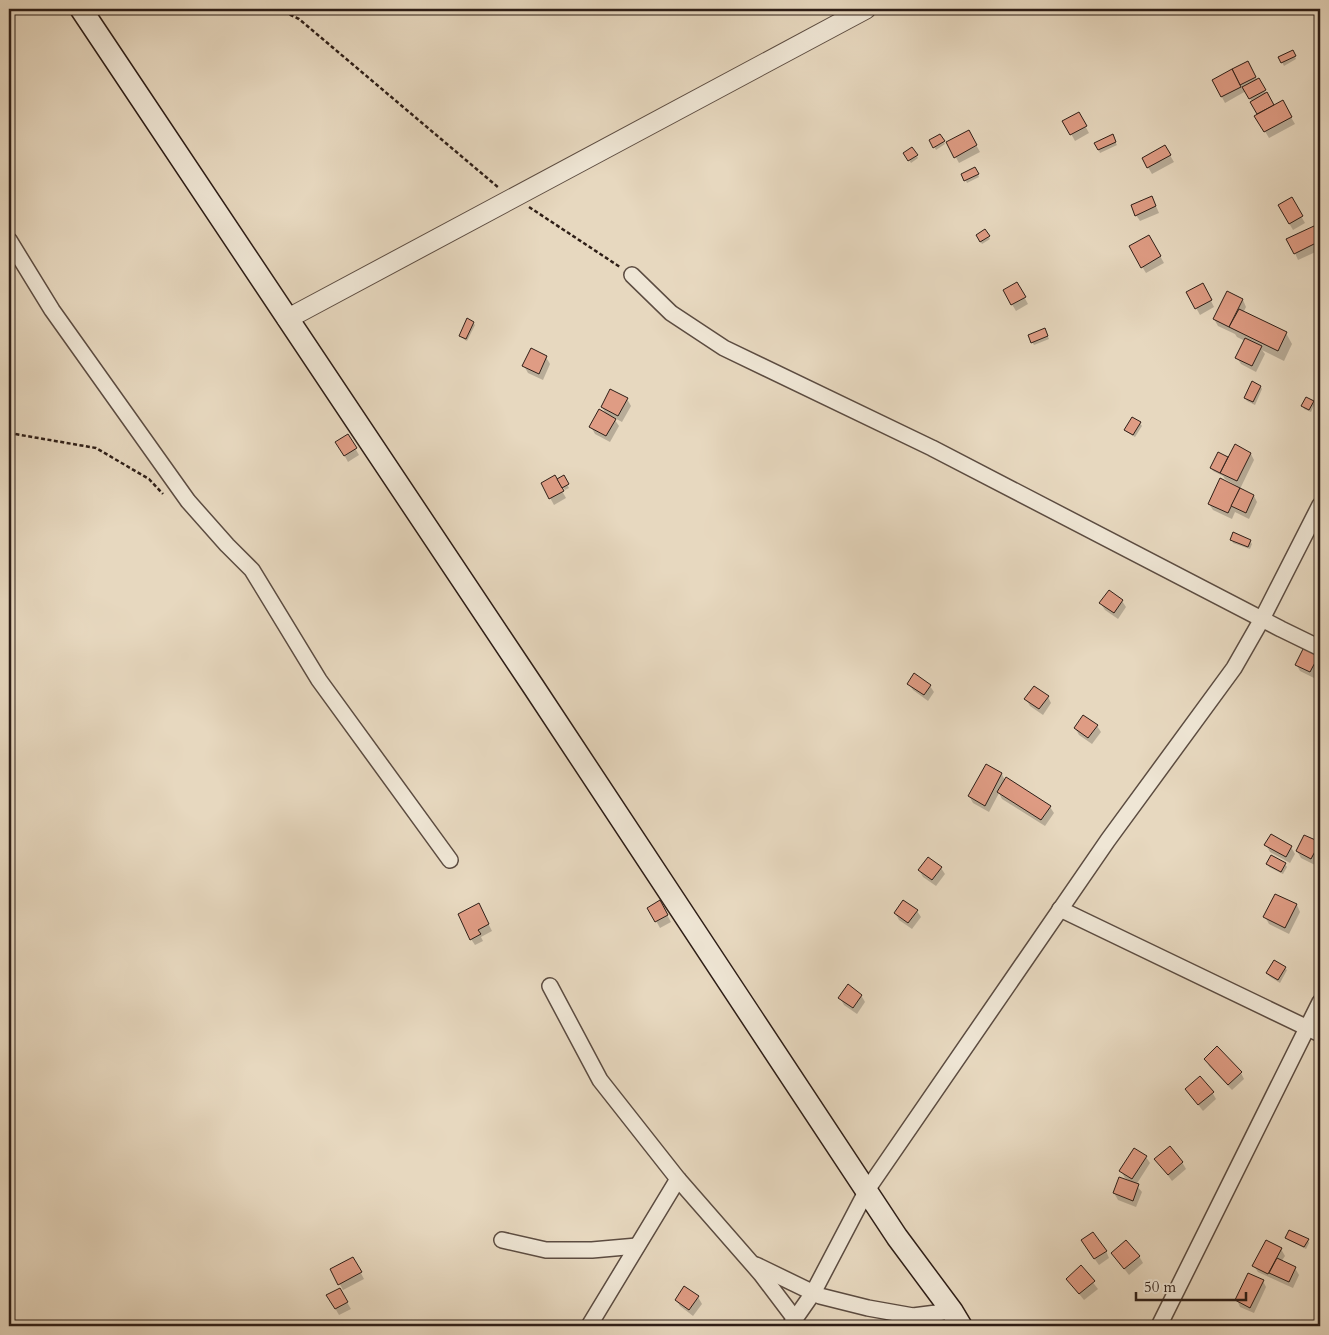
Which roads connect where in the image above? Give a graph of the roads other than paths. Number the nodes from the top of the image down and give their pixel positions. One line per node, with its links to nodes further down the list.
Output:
1 (81, 9): 5 (main road)
2 (866, 9): 5 (street)
3 (9, 240): 9 (street)
4 (632, 275): 7 (street)
5 (287, 319): 15 (main road)
6 (1320, 505): 7 (street)
7 (1262, 619): 8 (street); 10 (street)
8 (1320, 648)
9 (450, 860)
10 (1060, 909): 13 (street); 15 (street)
11 (550, 986): 14 (street)
12 (1320, 1002): 13 (street)
13 (1314, 1031): 23 (street)
14 (678, 1179): 17 (street); 18 (street)
15 (867, 1190): 19 (street); 20 (main road)
16 (502, 1240): 17 (street)
17 (637, 1246): 22 (street)
18 (752, 1263): 19 (street); 21 (street)
19 (813, 1293): 20 (street); 21 (street)
20 (957, 1318)
21 (792, 1323)
22 (589, 1326)
23 (1159, 1326)

